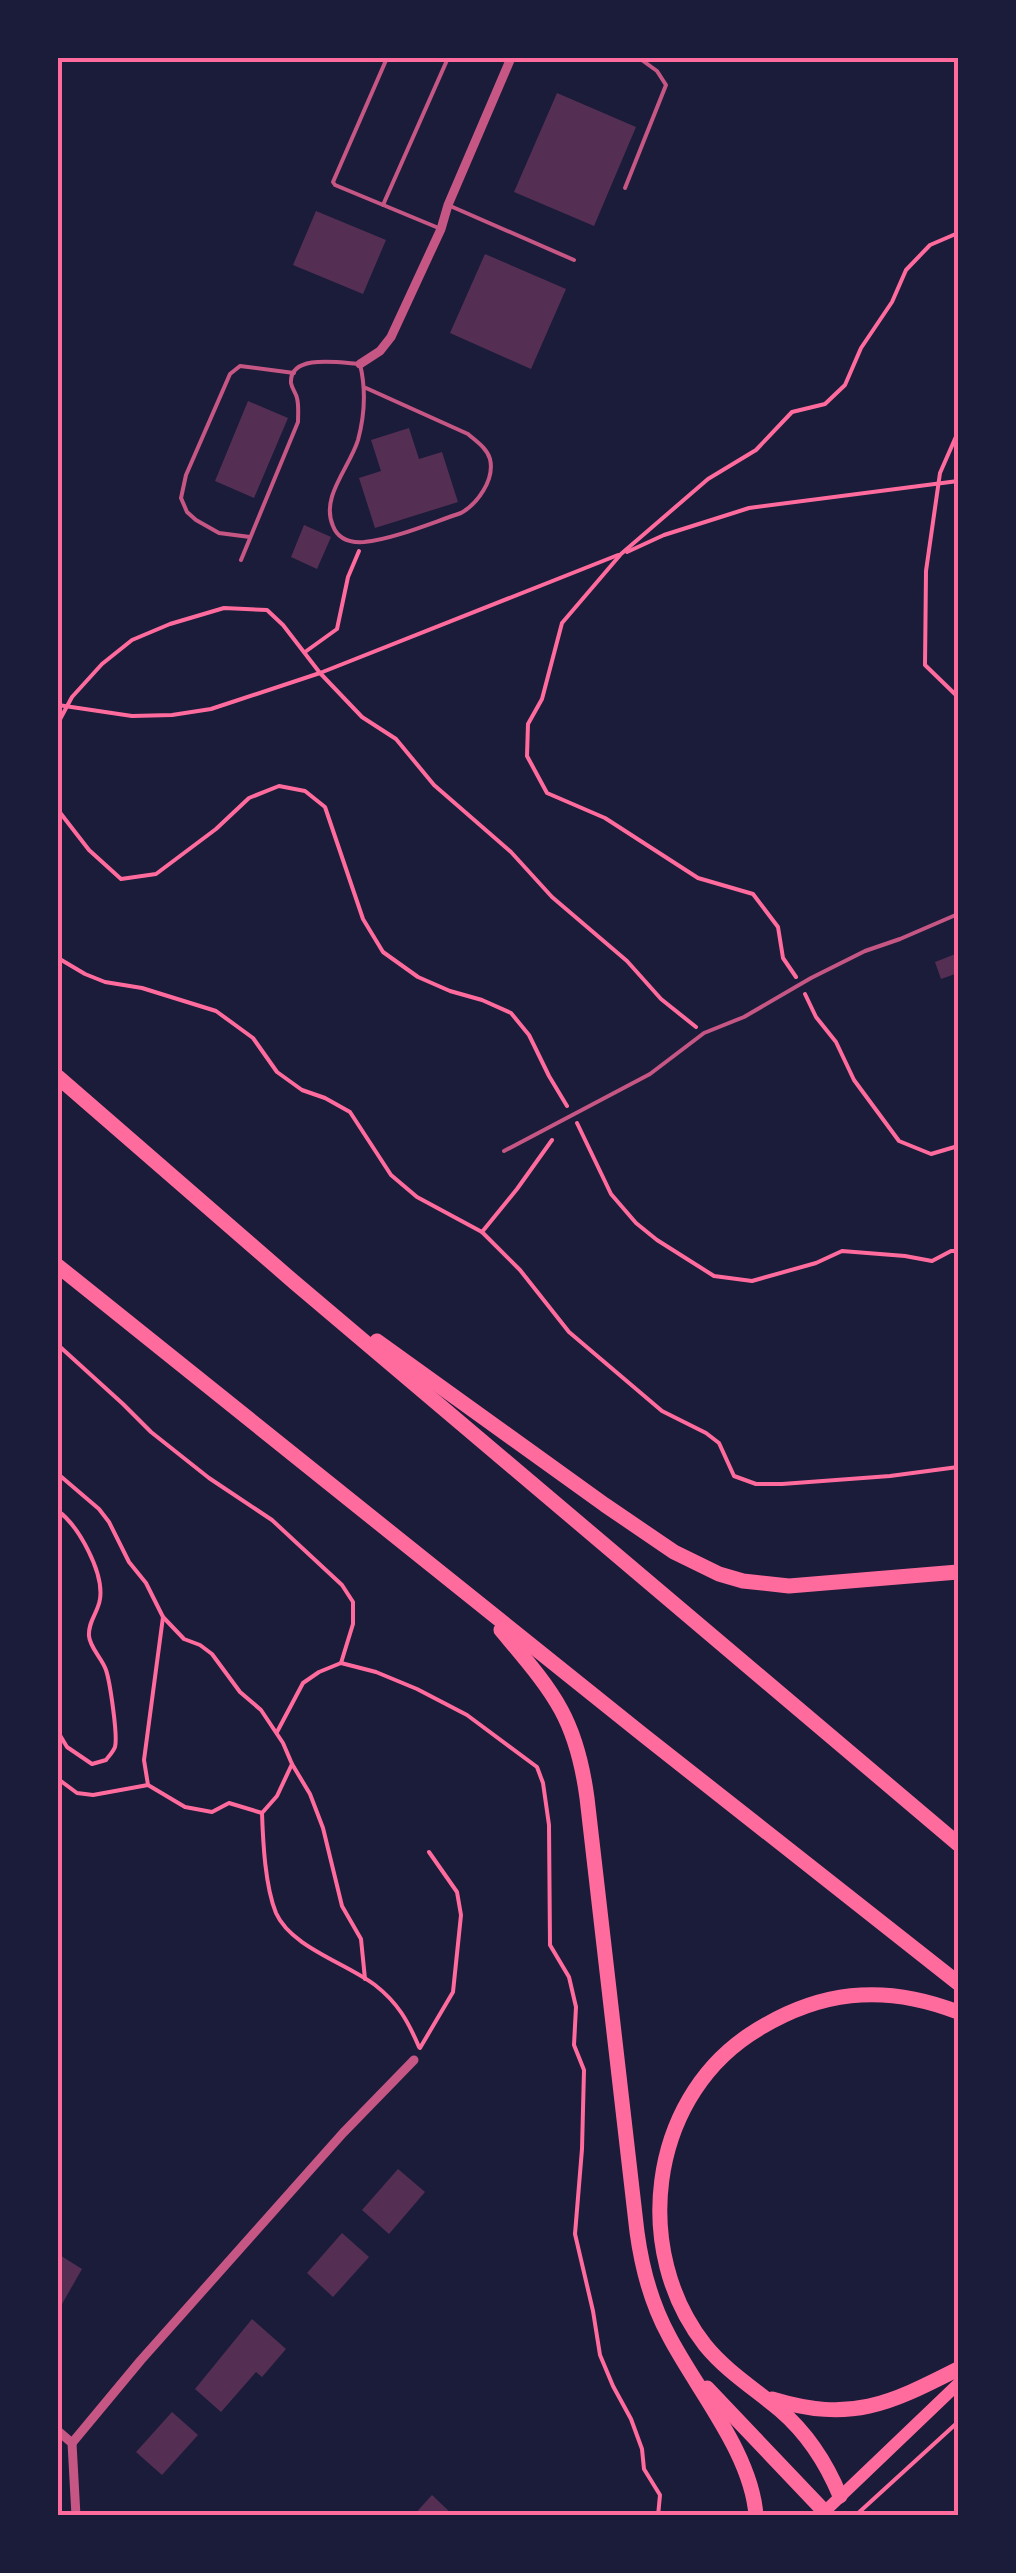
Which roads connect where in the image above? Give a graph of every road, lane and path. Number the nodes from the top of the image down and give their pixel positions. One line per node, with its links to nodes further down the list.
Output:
1 (387, 58): 7 (lane)
2 (448, 58): 7 (lane)
3 (512, 58): 6 (street)
4 (639, 58): 5 (lane)
5 (625, 188)
6 (448, 204): 8 (street); 10 (lane)
7 (383, 205): 8 (lane)
8 (440, 229): 11 (street)
9 (958, 233): 19 (path)
10 (574, 260)
11 (360, 364): 12 (lane); 13 (lane)
12 (294, 373): 17 (lane); 17 (lane)
13 (366, 388): 18 (lane); 18 (lane)
14 (958, 432): 16 (path)
15 (958, 482): 16 (path)
16 (939, 483): 19 (path); 23 (path)
17 (250, 537): 20 (lane)
18 (362, 542): 21 (path)
19 (621, 554): 22 (path); 30 (path)
20 (241, 560)
21 (305, 652): 22 (path); 25 (path)
22 (320, 672): 25 (path); 31 (path)
23 (958, 697)
24 (58, 705): 25 (path)
25 (66, 706): 26 (path)
26 (58, 723)
27 (58, 810): 33 (path)
28 (958, 914): 30 (lane)
29 (58, 958): 37 (path)
30 (800, 984): 31 (lane); 35 (path)
31 (704, 1033): 33 (lane)
32 (58, 1077): 40 (highway)
33 (572, 1115): 34 (lane); 38 (path)
34 (566, 1119): 36 (lane); 37 (path)
35 (958, 1146)
36 (504, 1151)
37 (482, 1232): 42 (path)
38 (958, 1251)
39 (58, 1266): 46 (highway)
40 (294, 1282): 45 (highway); 55 (highway)
41 (58, 1344): 48 (path)
42 (958, 1467)
43 (58, 1474): 47 (path)
44 (58, 1511): 49 (path)
45 (958, 1572)
46 (480, 1604): 58 (highway); 62 (highway)
47 (163, 1617): 50 (path); 53 (path)
48 (340, 1662): 50 (path); 72 (path)
49 (58, 1732)
50 (277, 1732): 51 (path)
51 (292, 1764): 54 (path); 57 (path)
52 (58, 1779): 53 (path)
53 (148, 1785): 54 (path)
54 (262, 1813): 57 (path)
55 (958, 1844)
56 (428, 1852): 60 (path)
57 (365, 1979): 60 (path)
58 (958, 1982)
59 (958, 2012): 65 (highway)
60 (420, 2048): 61 (path)
61 (414, 2060): 68 (street)
62 (682, 2358): 70 (highway); 73 (highway)
63 (958, 2368): 65 (highway)
64 (958, 2384): 69 (main road)
65 (763, 2397): 69 (highway)
66 (958, 2422): 74 (path)
67 (58, 2431): 68 (street)
68 (72, 2444): 71 (street)
69 (840, 2496): 70 (main road)
70 (822, 2513)
71 (76, 2516)
72 (658, 2516)
73 (756, 2516)
74 (855, 2516)

